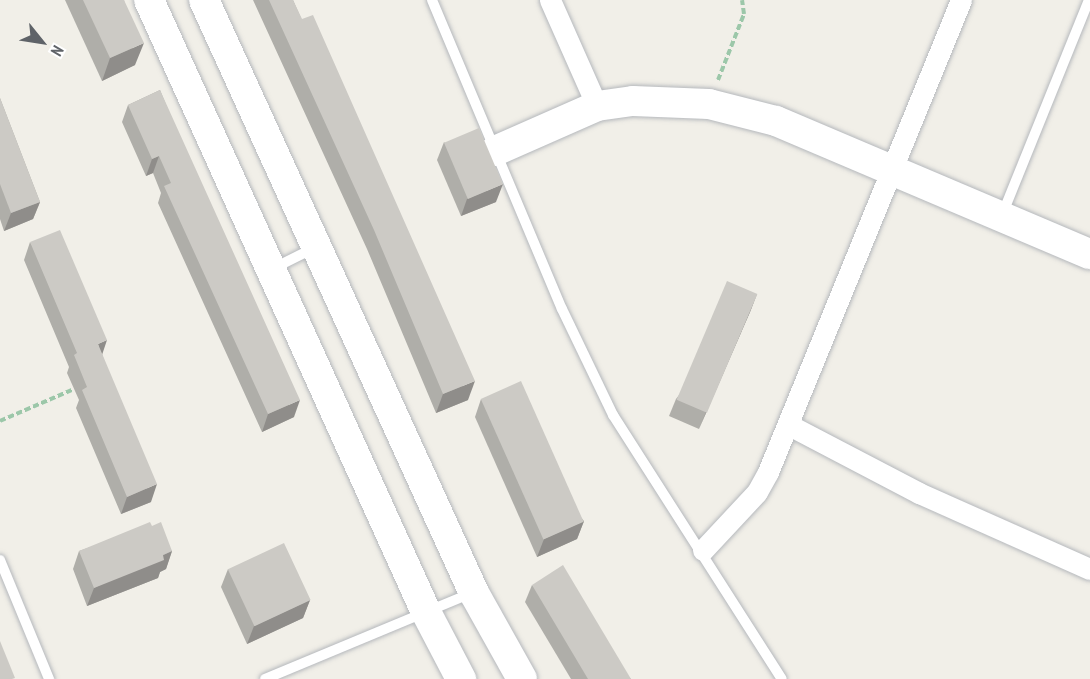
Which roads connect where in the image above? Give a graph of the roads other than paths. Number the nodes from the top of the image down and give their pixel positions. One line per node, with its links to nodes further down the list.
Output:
1 (149, 0): 13 (main road)
2 (204, 0): 11 (main road)
3 (432, 0): 8 (lane)
4 (550, 0): 7 (street)
5 (961, 0): 9 (street)
6 (1089, 0): 10 (lane)
7 (597, 106): 8 (main road); 9 (main road)
8 (495, 151): 15 (lane)
9 (892, 172): 10 (main road); 14 (street)
10 (1002, 216): 12 (main road)
11 (316, 247): 13 (lane); 18 (main road)
12 (1090, 254)
13 (271, 269): 19 (main road)
14 (789, 425): 15 (street); 17 (street)
15 (703, 550): 24 (lane)
16 (0, 560): 20 (lane)
17 (1090, 569)
18 (474, 593): 19 (lane); 23 (main road)
19 (426, 612): 21 (lane); 22 (main road)
20 (49, 679)
21 (265, 679)
22 (461, 679)
23 (522, 679)
24 (782, 679)

